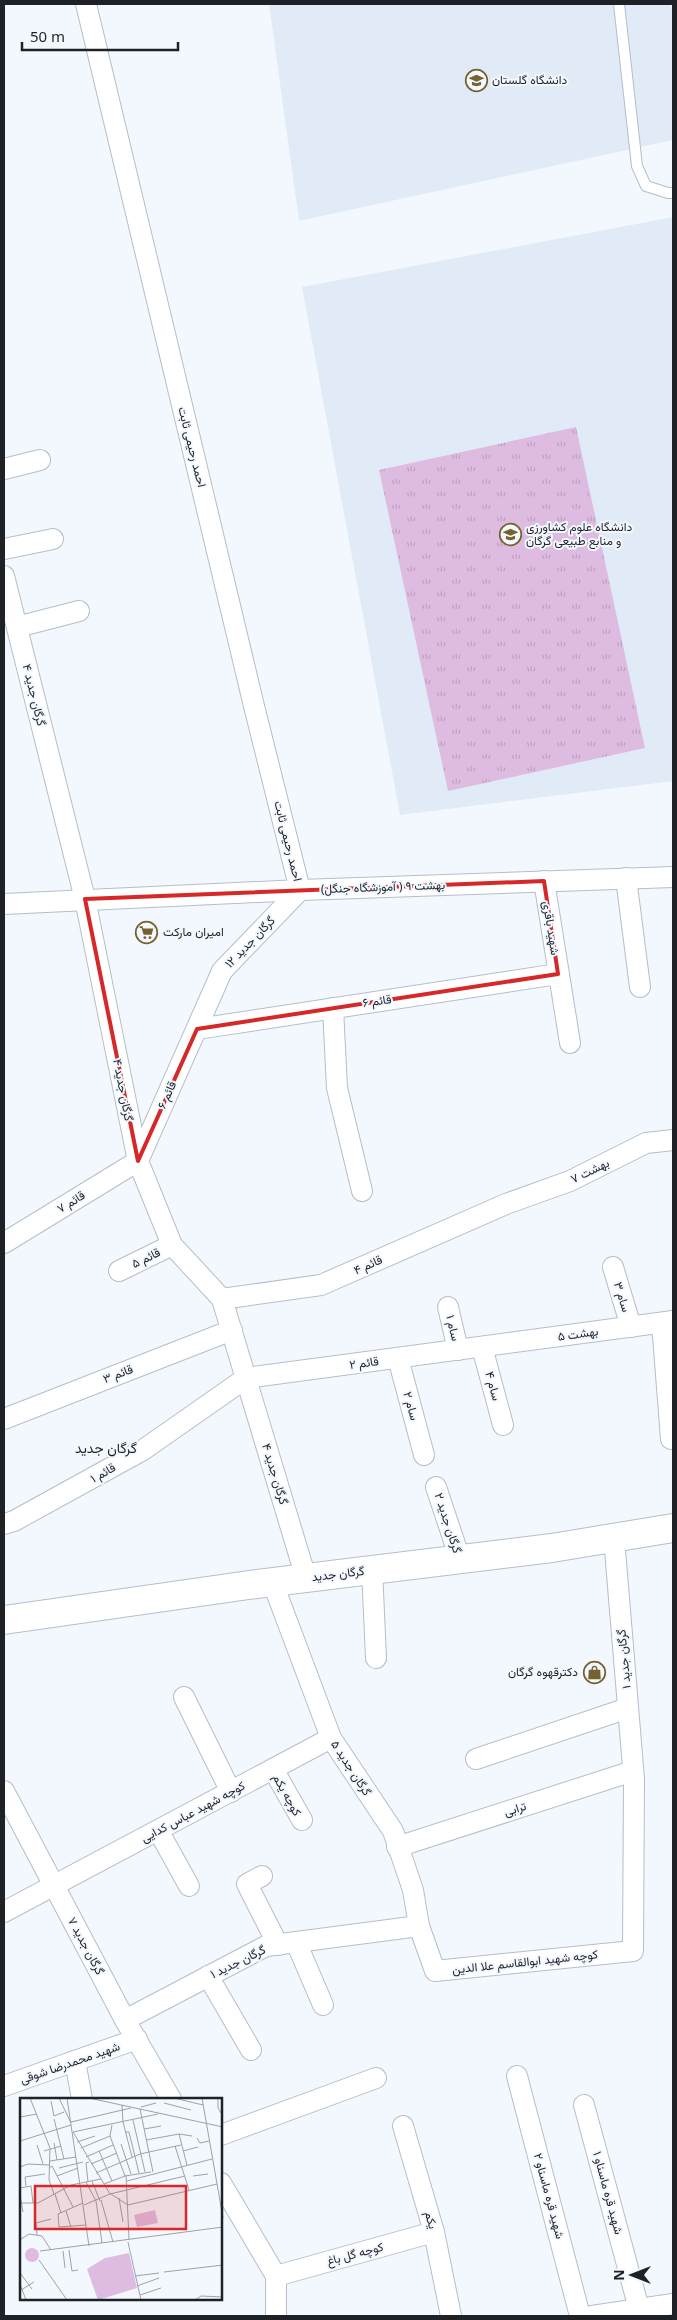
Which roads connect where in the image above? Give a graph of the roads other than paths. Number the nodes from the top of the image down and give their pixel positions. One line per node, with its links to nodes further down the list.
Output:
1 (86, 4): 14 (street, احمد رحیمی ثابت)
2 (619, 4): 3 (lane)
3 (673, 193)
4 (40, 460): 5 (street)
5 (4, 469)
6 (54, 539): 7 (street)
7 (4, 549)
8 (4, 576): 10 (street, گرگان جدید ۴)
9 (79, 611): 10 (street)
10 (17, 627): 15 (street, گرگان جدید ۴)
11 (673, 877): 12 (street, بهشت ۹ ( آموزشگاه جنگل))
12 (626, 878): 13 (street, بهشت ۹ ( آموزشگاه جنگل)); 18 (street)
13 (544, 881): 14 (street, بهشت ۹ ( آموزشگاه جنگل)); 17 (street, شهید باقری)
14 (300, 890): 15 (street, بهشت ۹ ( آموزشگاه جنگل)); 20 (street, گرگان جدید ۱۲)
15 (86, 900): 16 (street, بهشت ۹ ( آموزشگاه جنگل)); 23 (street, گرگان جدید ۴)
16 (4, 904)
17 (558, 974): 19 (street, قائم ۶); 21 (street, شهید باقری)
18 (640, 987)
19 (333, 1008): 20 (street, قائم ۶); 24 (street)
20 (197, 1028): 23 (street, ۶ قائم)
21 (570, 1043)
22 (673, 1140): 25 (street, بهشت ۷)
23 (138, 1161): 26 (street, ۷ قائم); 27 (street, گرگان جدید ۴)
24 (362, 1191)
25 (506, 1204): 30 (street, قائم ۴)
26 (4, 1243)
27 (172, 1246): 29 (street, ۵ قائم); 30 (street, گرگان جدید ۴)
28 (613, 1267): 33 (street, ۳ سام)
29 (119, 1271)
30 (222, 1299): 34 (street, گرگان جدید ۴)
31 (448, 1307): 36 (street, ۱ سام)
32 (668, 1322): 33 (street, بهشت ۵); 41 (street)
33 (631, 1327): 35 (street, بهشت ۵)
34 (232, 1330): 38 (street, گرگان جدید ۴); 39 (street, ۳ قائم)
35 (482, 1347): 36 (street, ۲ قائم); 40 (street, ۴ سام)
36 (458, 1350): 37 (street, ۲ قائم)
37 (398, 1358): 38 (street, ۲ قائم); 42 (street, ۲ سام)
38 (246, 1378): 44 (street, ۱ قائم); 49 (street, گرگان جدید ۴)
39 (4, 1419)
40 (503, 1425)
41 (671, 1439)
42 (424, 1455)
43 (436, 1486): 47 (street, ۲ گرگان جدید)
44 (4, 1524)
45 (673, 1528): 46 (main road, گرگان جدید)
46 (614, 1538): 47 (main road, گرگان جدید); 54 (street, گرگان جدید ۱)
47 (460, 1559): 48 (main road, گرگان جدید)
48 (372, 1570): 49 (main road, گرگان جدید); 52 (street)
49 (306, 1578): 50 (main road, گرگان جدید)
50 (272, 1582): 51 (main road, گرگان جدید); 55 (street, گرگان جدید ۵)
51 (4, 1620)
52 (376, 1658)
53 (184, 1696): 60 (street)
54 (628, 1708): 56 (street); 58 (street, گرگان جدید ۱)
55 (332, 1738): 57 (street, کوچه شهید عباس کدایی); 63 (street, گرگان جدید ۵)
56 (476, 1759)
57 (273, 1769): 60 (street, کوچه شهید عباس کدایی); 61 (street, کوچه یکم)
58 (633, 1775): 63 (street, ترابی); 70 (street, گرگان جدید ۱)
59 (4, 1791): 65 (street, گرگان جدید ۷)
60 (231, 1792): 62 (street, کوچه شهید عباس کدایی)
61 (302, 1820)
62 (158, 1830): 65 (street, کوچه شهید عباس کدایی); 66 (street)
63 (397, 1847): 68 (street, گرگان جدید ۵)
64 (262, 1876): 69 (street)
65 (54, 1886): 67 (street, کوچه شهید عباس کدایی); 73 (street, گرگان جدید ۷)
66 (189, 1886)
67 (4, 1912)
68 (419, 1926): 69 (street, گرگان جدید ۱); 70 (street, کوچه شهید ابوالقاسم علا الدین)
69 (287, 1944): 71 (street, گرگان جدید ۱); 72 (street)
70 (633, 1951)
71 (208, 1976): 73 (street, گرگان جدید ۱); 75 (street)
72 (323, 2005)
73 (125, 2020): 74 (street, گرگان جدید ۷)
74 (136, 2040): 76 (street, شهید محمدرضا شوقی); 81 (street, گرگان جدید ۷)
75 (251, 2050)
76 (75, 2061): 79 (street, شهید محمدرضا شوقی); 80 (street)
77 (517, 2076): 92 (street, ۲ شهید قره ماسناو)
78 (376, 2078): 84 (street)
79 (4, 2086)
80 (82, 2098)
81 (171, 2098)
82 (584, 2105): 89 (street, ۱ شهید قره ماسناو)
83 (403, 2126): 86 (street, یکم)
84 (222, 2135)
85 (222, 2185): 87 (street)
86 (434, 2232): 87 (street, کوچه گل باغ); 91 (street, یکم)
87 (276, 2276): 90 (street)
88 (673, 2304): 89 (street)
89 (639, 2309): 93 (street)
90 (276, 2316)
91 (451, 2316)
92 (580, 2316)
93 (592, 2316)

